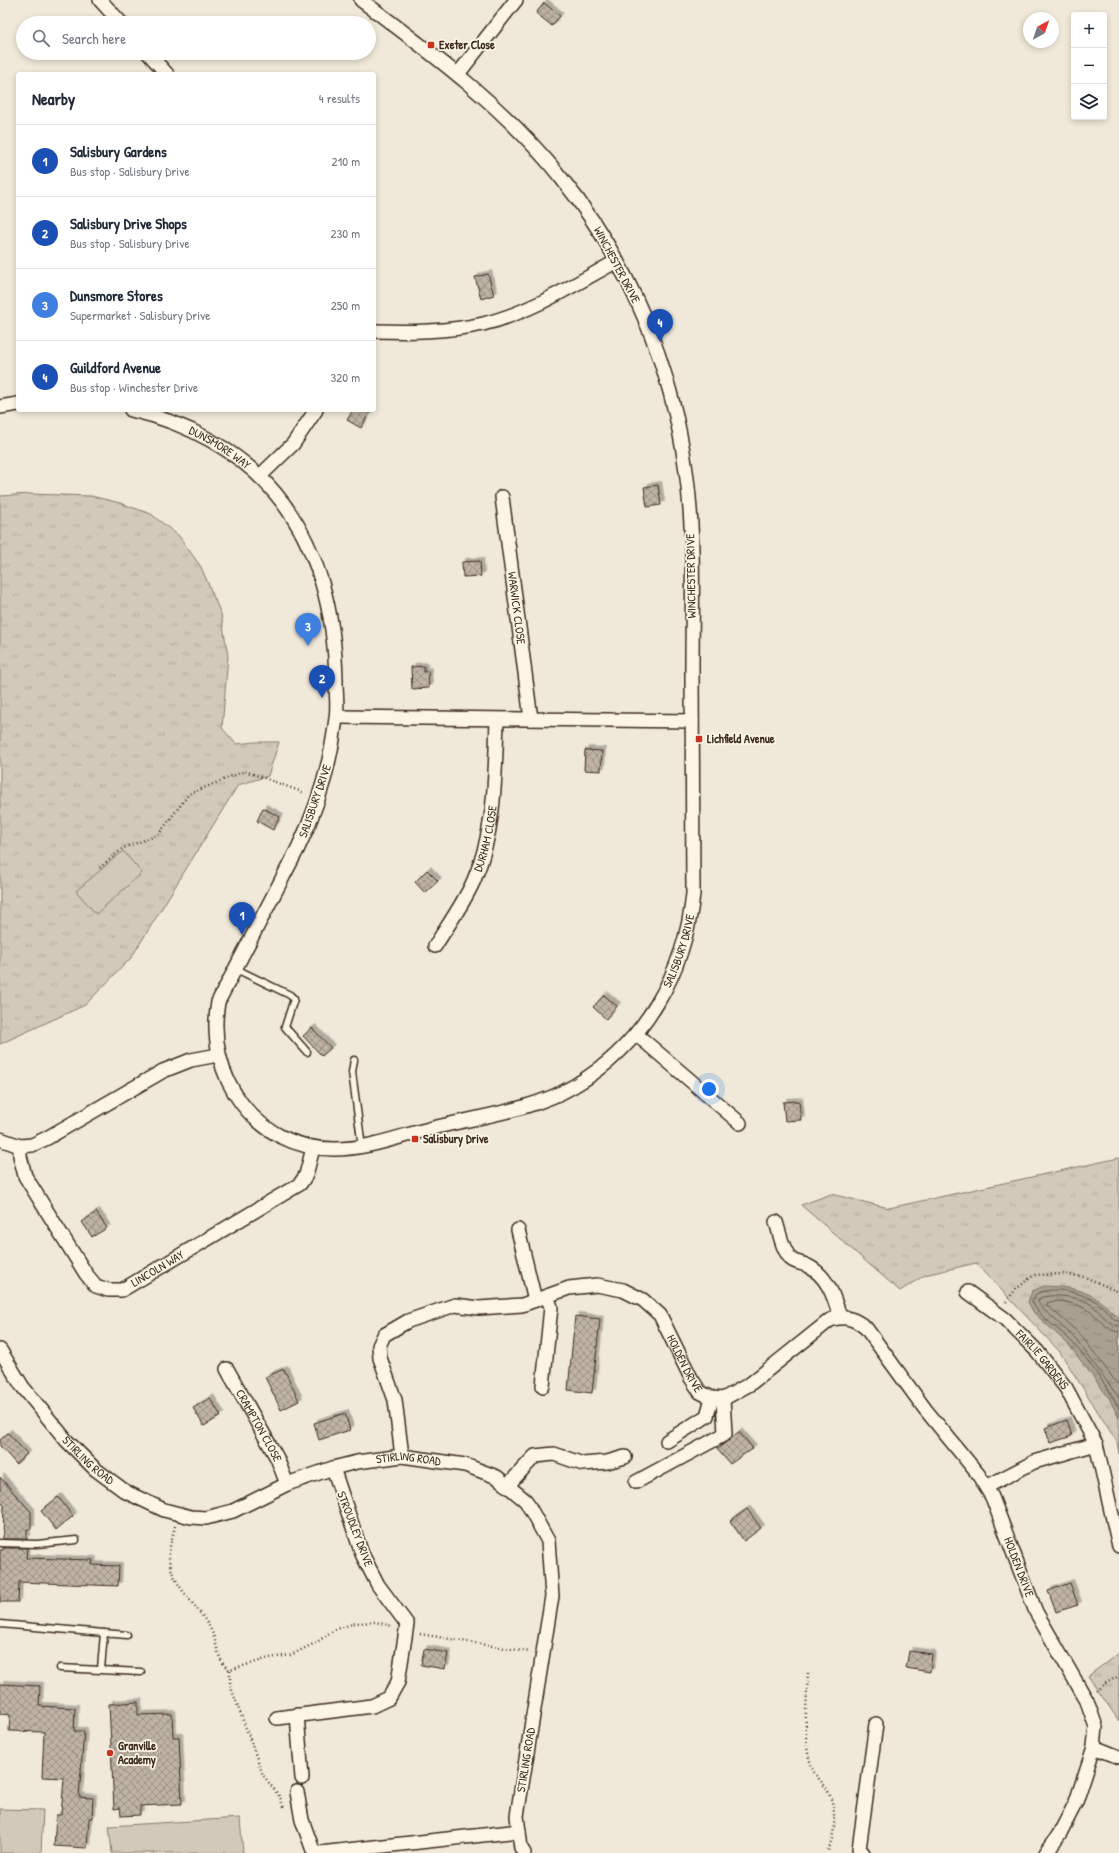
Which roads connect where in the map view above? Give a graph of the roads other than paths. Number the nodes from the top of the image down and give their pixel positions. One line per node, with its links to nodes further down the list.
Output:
1 (100, 0): 4 (street)
2 (361, 0): 7 (street, WINCHESTER DRIVE)
3 (516, 0): 7 (street)
4 (115, 16)
5 (154, 60): 6 (street)
6 (165, 72)
7 (458, 74): 8 (street, WINCHESTER DRIVE)
8 (617, 261): 9 (street); 19 (street, WINCHESTER DRIVE)
9 (376, 331)
10 (16, 404): 11 (street)
11 (0, 407)
12 (315, 412): 14 (street)
13 (154, 413): 14 (street, DUNSMORE WAY)
14 (260, 476): 16 (street)
15 (502, 498): 17 (street, WARWICK CLOSE)
16 (336, 717): 18 (street); 21 (street, SALISBURY DRIVE)
17 (532, 719): 18 (street); 19 (street)
18 (497, 720): 20 (street, DURHAM CLOSE)
19 (692, 721): 22 (street, SALISBURY DRIVE)
20 (435, 946)
21 (234, 968): 23 (lane); 24 (street, SALISBURY DRIVE)
22 (636, 1034): 26 (street); 29 (street, SALISBURY DRIVE)
23 (307, 1052)
24 (218, 1055): 28 (street); 30 (street, SALISBURY DRIVE)
25 (354, 1060): 29 (lane)
26 (740, 1123)
27 (0, 1139): 28 (street)
28 (20, 1146): 30 (street, LINCOLN WAY)
29 (362, 1147): 30 (street, SALISBURY DRIVE)
30 (312, 1148)
31 (776, 1222): 35 (street)
32 (518, 1230): 34 (street)
33 (968, 1292): 41 (street, FAIRLIE GARDENS)
34 (541, 1298): 38 (street); 39 (street, HOLDEN DRIVE); 42 (street, HOLDEN DRIVE)
35 (840, 1317): 39 (street); 48 (street, HOLDEN DRIVE)
36 (0, 1350): 46 (street, STIRLING ROAD)
37 (227, 1369): 46 (street, CRAMPTON CLOSE)
38 (543, 1386)
39 (718, 1399): 40 (street); 45 (street)
40 (667, 1441)
41 (1096, 1444): 48 (street); 51 (street, FAIRLIE GARDENS)
42 (402, 1456): 44 (street, STIRLING ROAD); 47 (street, STIRLING ROAD)
43 (625, 1457): 47 (street)
44 (333, 1468): 46 (street, STIRLING ROAD); 58 (street, STROUDLEY DRIVE)
45 (636, 1482)
46 (287, 1484)
47 (507, 1486): 65 (street, STIRLING ROAD)
48 (986, 1486): 61 (street, HOLDEN DRIVE)
49 (76, 1540): 50 (lane)
50 (0, 1543)
51 (1119, 1546)
52 (0, 1624): 53 (lane)
53 (104, 1633): 54 (lane); 56 (lane)
54 (127, 1635)
55 (60, 1668): 56 (lane)
56 (101, 1669): 57 (lane)
57 (141, 1672)
58 (297, 1715): 59 (street); 63 (street)
59 (277, 1718)
60 (876, 1724): 69 (street)
61 (1094, 1747): 62 (street); 70 (street, HOLDEN DRIVE)
62 (1119, 1757)
63 (302, 1778)
64 (297, 1792): 66 (street)
65 (519, 1831): 67 (street); 68 (street, STIRLING ROAD)
66 (314, 1853)
67 (320, 1853)
68 (524, 1853)
69 (863, 1853)
70 (1046, 1853)

